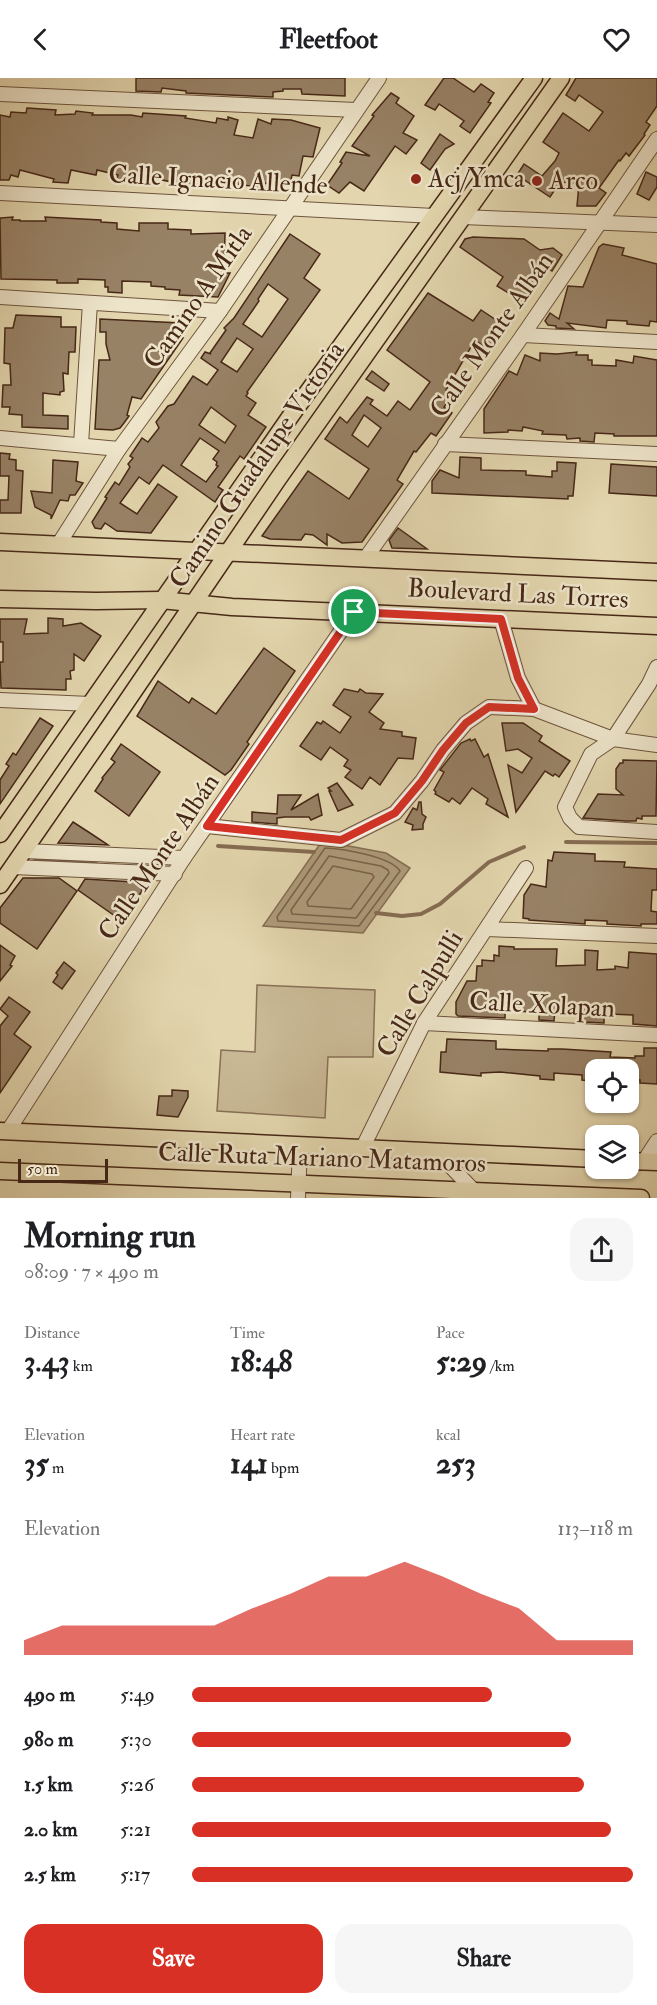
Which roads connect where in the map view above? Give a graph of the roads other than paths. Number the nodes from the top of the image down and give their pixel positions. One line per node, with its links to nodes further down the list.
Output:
1 (379, 78): 5 (street, Camino A Mitla)
2 (534, 78): 9 (main road, Camino Guadalupe Victoria)
3 (561, 78): 10 (main road, Camino Guadalupe Victoria)
4 (0, 94): 5 (street)
5 (356, 110): 8 (street, Camino A Mitla)
6 (657, 139): 11 (street, Calle Monte Albán)
7 (0, 193): 8 (street, Calle Ignacio Allende)
8 (290, 208): 9 (street, Calle Ignacio Allende); 15 (street, Camino A Mitla)
9 (434, 216): 25 (main road, Camino Guadalupe Victoria)
10 (463, 217): 11 (street); 26 (main road, Camino Guadalupe Victoria)
11 (599, 222): 12 (street); 16 (street, Calle Monte Albán)
12 (657, 225)
13 (0, 297): 14 (street)
14 (90, 303): 15 (street); 19 (street)
15 (220, 311): 21 (street, Camino A Mitla)
16 (523, 335): 17 (street); 20 (street, Calle Monte Albán)
17 (657, 342)
18 (0, 438): 19 (street)
19 (81, 444): 21 (street)
20 (445, 444): 22 (street); 27 (street, Calle Monte Albán)
21 (119, 449): 24 (street, Camino A Mitla)
22 (657, 454)
23 (0, 542): 24 (main road, Boulevard Las Torres)
24 (58, 545): 25 (main road, Boulevard Las Torres)
25 (198, 551): 26 (main road, Boulevard Las Torres); 30 (main road, Camino Guadalupe Victoria)
26 (227, 552): 27 (main road, Boulevard Las Torres); 31 (main road, Camino Guadalupe Victoria)
27 (365, 559): 28 (main road, Boulevard Las Torres)
28 (657, 572)
29 (0, 599): 30 (main road, Boulevard Las Torres)
30 (161, 600): 31 (main road, Boulevard Las Torres); 37 (main road, Camino Guadalupe Victoria)
31 (193, 604): 32 (main road, Boulevard Las Torres); 44 (main road, Camino Guadalupe Victoria)
32 (354, 612): 33 (main road, Boulevard Las Torres); 41 (street, Calle Monte Albán)
33 (501, 619): 34 (main road, Boulevard Las Torres); 38 (street)
34 (657, 626)
35 (657, 667): 39 (street)
36 (0, 700): 37 (street)
37 (90, 704): 43 (main road, Camino Guadalupe Victoria)
38 (534, 709): 39 (street); 41 (street)
39 (613, 739): 40 (street); 42 (street)
40 (657, 745)
41 (207, 826): 45 (street, Calle Monte Albán)
42 (657, 832)
43 (0, 834)
44 (24, 851): 45 (street); 46 (main road, Camino Guadalupe Victoria)
45 (184, 858): 48 (street, Calle Monte Albán)
46 (13, 867): 48 (street); 49 (main road, Camino Guadalupe Victoria)
47 (526, 868): 50 (street, Calle Calpulli)
48 (175, 874): 54 (street, Calle Monte Albán)
49 (0, 885)
50 (487, 929): 51 (street); 52 (street, Calle Calpulli)
51 (657, 936)
52 (424, 1023): 53 (street, Calle Xolapan); 57 (street, Calle Calpulli)
53 (657, 1035)
54 (4, 1131): 56 (main road, Calle Ruta Mariano Matamoros)
55 (657, 1142): 60 (street)
56 (300, 1146): 57 (main road, Calle Ruta Mariano Matamoros); 62 (street)
57 (362, 1149): 58 (main road, Calle Ruta Mariano Matamoros)
58 (437, 1152): 59 (main road, Calle Ruta Mariano Matamoros); 63 (street)
59 (585, 1159)
60 (643, 1161)
61 (0, 1171): 62 (main road, Calle Ruta Mariano Matamoros)
62 (299, 1191): 63 (main road, Calle Ruta Mariano Matamoros)
63 (476, 1194): 64 (main road, Calle Ruta Mariano Matamoros)
64 (641, 1198)

